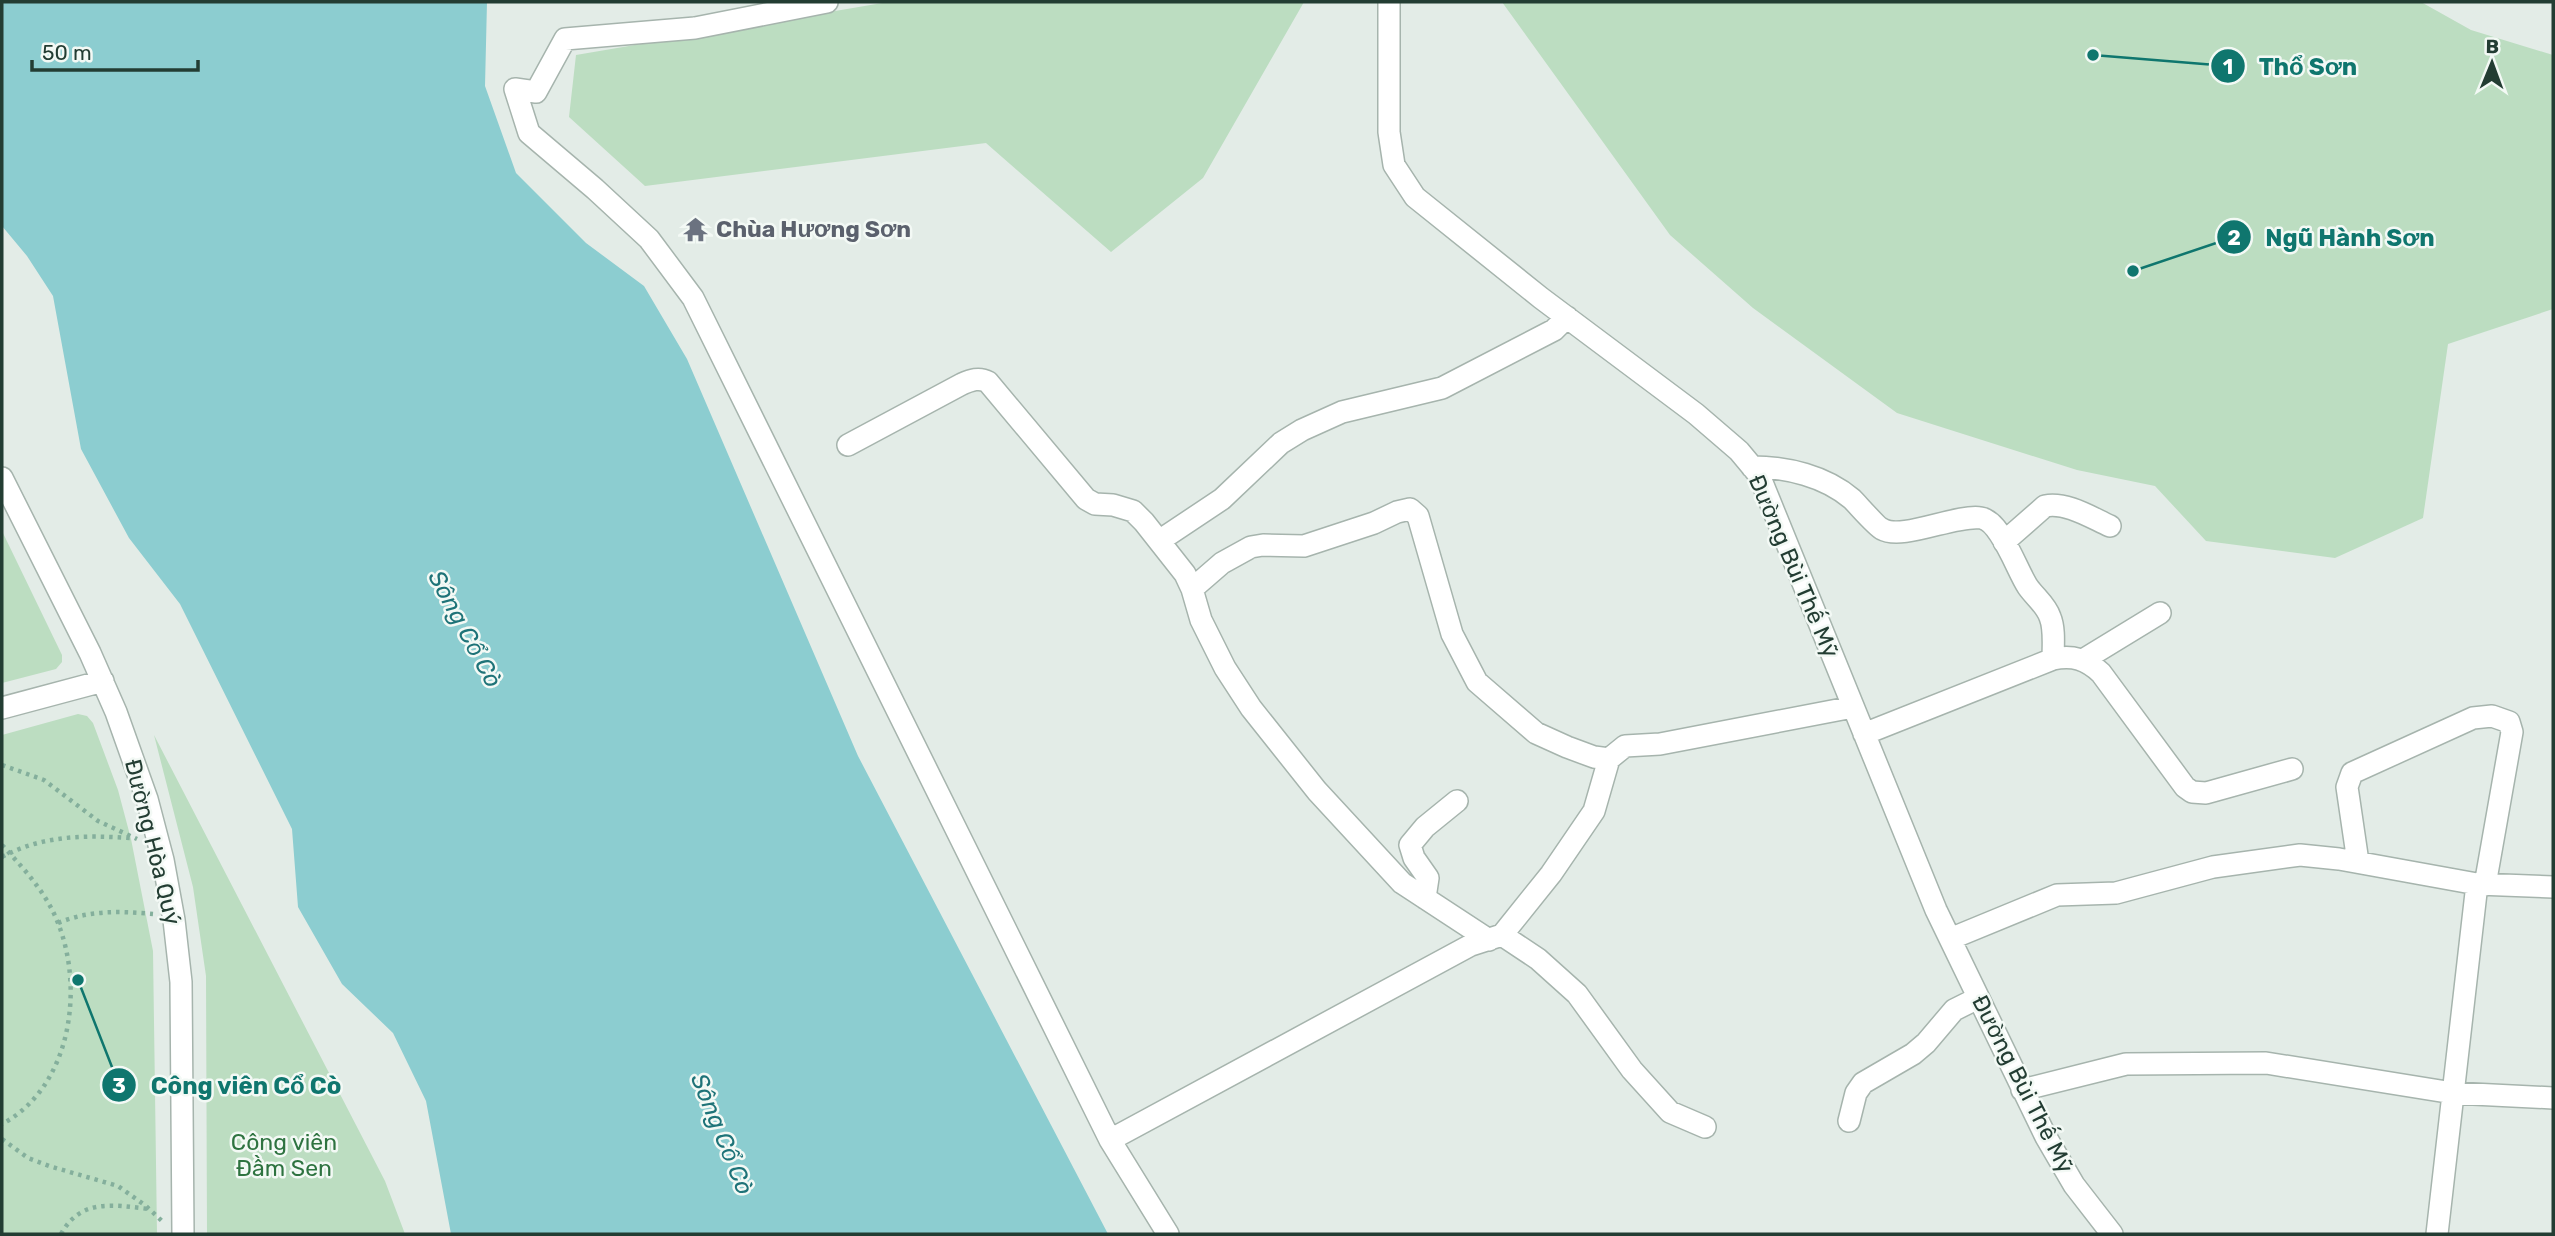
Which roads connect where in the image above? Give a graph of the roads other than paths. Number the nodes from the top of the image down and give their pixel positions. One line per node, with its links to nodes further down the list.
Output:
1 (827, 2): 33 (street)
2 (1389, 2): 3 (street, Đường Bùi Thế Mỹ)
3 (1567, 317): 5 (street, Đường Bùi Thế Mỹ); 8 (street)
4 (848, 446): 8 (street)
5 (1752, 467): 9 (street); 16 (street, Đường Bùi Thế Mỹ)
6 (2, 478): 14 (street, Đường Hòa Quý)
7 (2110, 526): 9 (street)
8 (1159, 541): 10 (street)
9 (2004, 542): 12 (street)
10 (1192, 589): 18 (street); 24 (street)
11 (2160, 612): 13 (street)
12 (2053, 659): 13 (street); 17 (street)
13 (2083, 660): 19 (street)
14 (103, 681): 15 (street); 34 (street, Đường Hòa Quý)
15 (2, 708)
16 (1853, 708): 17 (street, Đường Bùi Thế Mỹ); 18 (street)
17 (1864, 734): 26 (street, Đường Bùi Thế Mỹ)
18 (1609, 759): 25 (street)
19 (2292, 769)
20 (1457, 801): 24 (street)
21 (2358, 862): 22 (street); 22 (street); 26 (street)
22 (2481, 885): 23 (street); 29 (street)
23 (2553, 887)
24 (1425, 898): 25 (street)
25 (1495, 938): 32 (street); 33 (street)
26 (1950, 939): 27 (street, Đường Bùi Thế Mỹ)
27 (1978, 998): 28 (street, Đường Bùi Thế Mỹ); 31 (street)
28 (2022, 1090): 29 (street); 36 (street, Đường Bùi Thế Mỹ)
29 (2453, 1093): 30 (street); 37 (street)
30 (2553, 1098)
31 (1849, 1121)
32 (1705, 1128)
33 (1110, 1140): 35 (street)
34 (183, 1234)
35 (1168, 1234)
36 (2112, 1234)
37 (2437, 1234)

